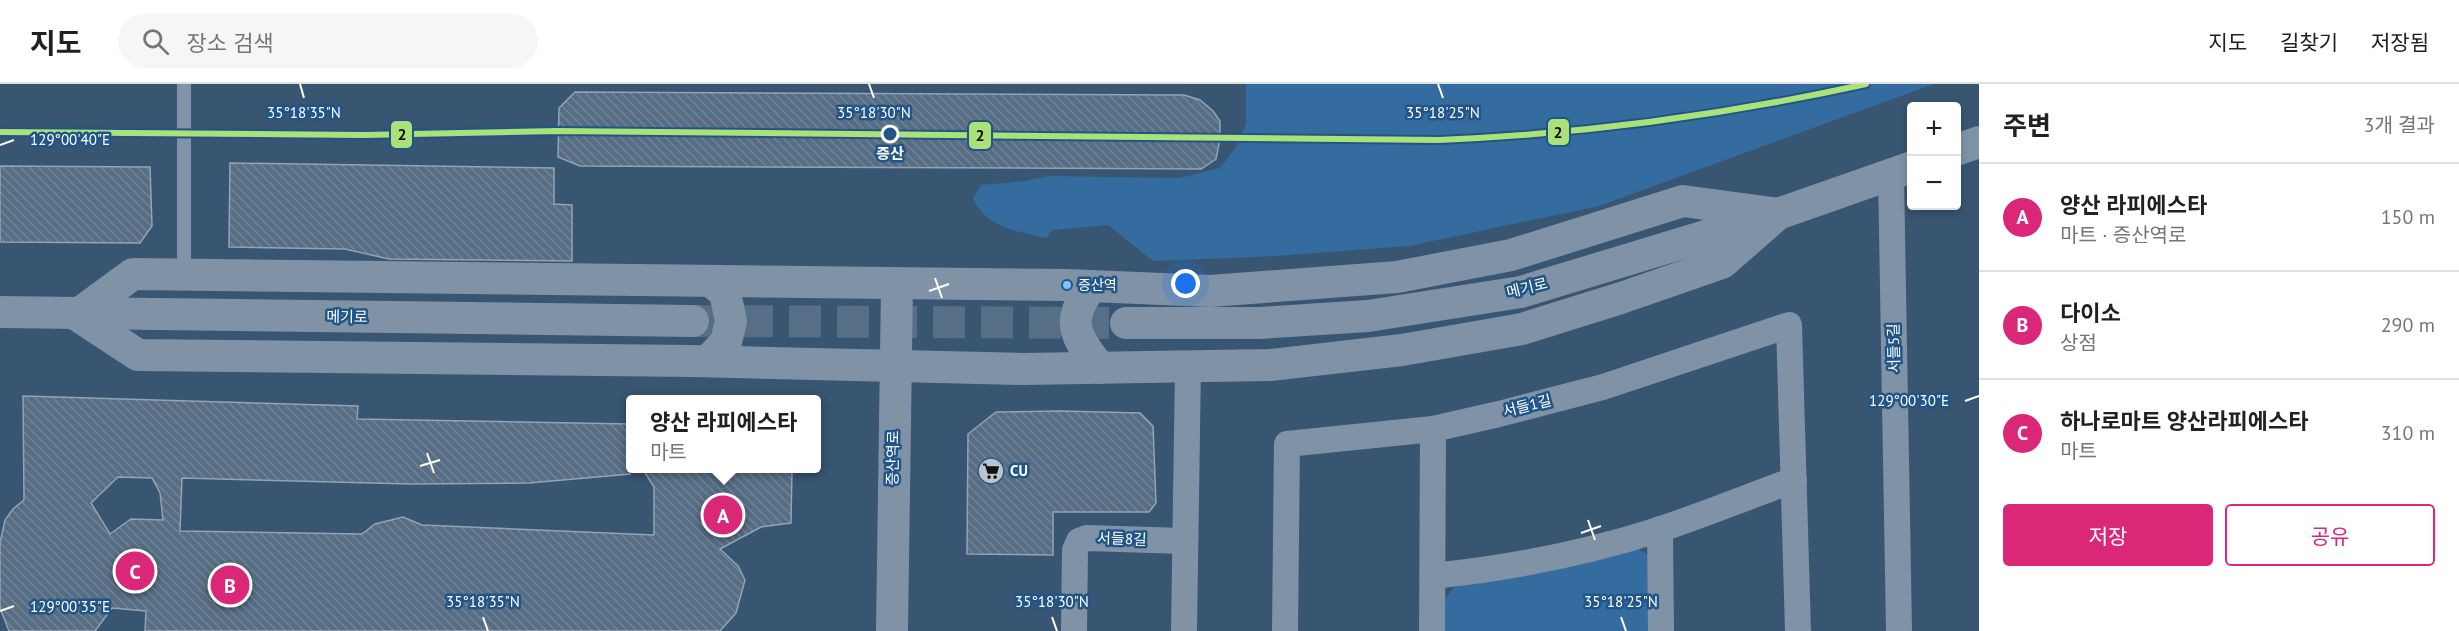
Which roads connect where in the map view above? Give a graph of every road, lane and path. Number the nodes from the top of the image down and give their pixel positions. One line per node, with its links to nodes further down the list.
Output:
1 (184, 84): 6 (lane)
2 (1979, 142): 3 (street)
3 (1961, 148)
4 (1901, 170): 5 (street, 메기로); 30 (street, 서들5길)
5 (1778, 214): 9 (street); 13 (street, 메기로); 16 (street)
6 (184, 274): 7 (street); 11 (street)
7 (711, 281): 8 (street); 14 (street)
8 (897, 285): 9 (street); 15 (street, 증산역로)
9 (1091, 286): 17 (street)
10 (0, 312): 11 (street, 메기로)
11 (78, 315): 12 (street, 메기로); 14 (street)
12 (693, 321)
13 (1126, 323)
14 (708, 361): 15 (street)
15 (894, 364): 17 (street); 23 (street, 증산역로)
16 (1188, 366): 17 (street); 21 (street)
17 (1100, 368)
18 (1433, 429): 19 (street, 서들1길); 22 (street); 26 (street, 서들1길)
19 (1794, 480): 20 (street); 29 (street, 서들1길)
20 (1660, 529): 22 (street); 28 (street)
21 (1184, 541): 24 (street, 서들8길); 25 (street)
22 (1433, 576): 27 (street)
23 (892, 631)
24 (1074, 631)
25 (1184, 631)
26 (1285, 631)
27 (1432, 631)
28 (1661, 631)
29 (1797, 631)
30 (1899, 631)

